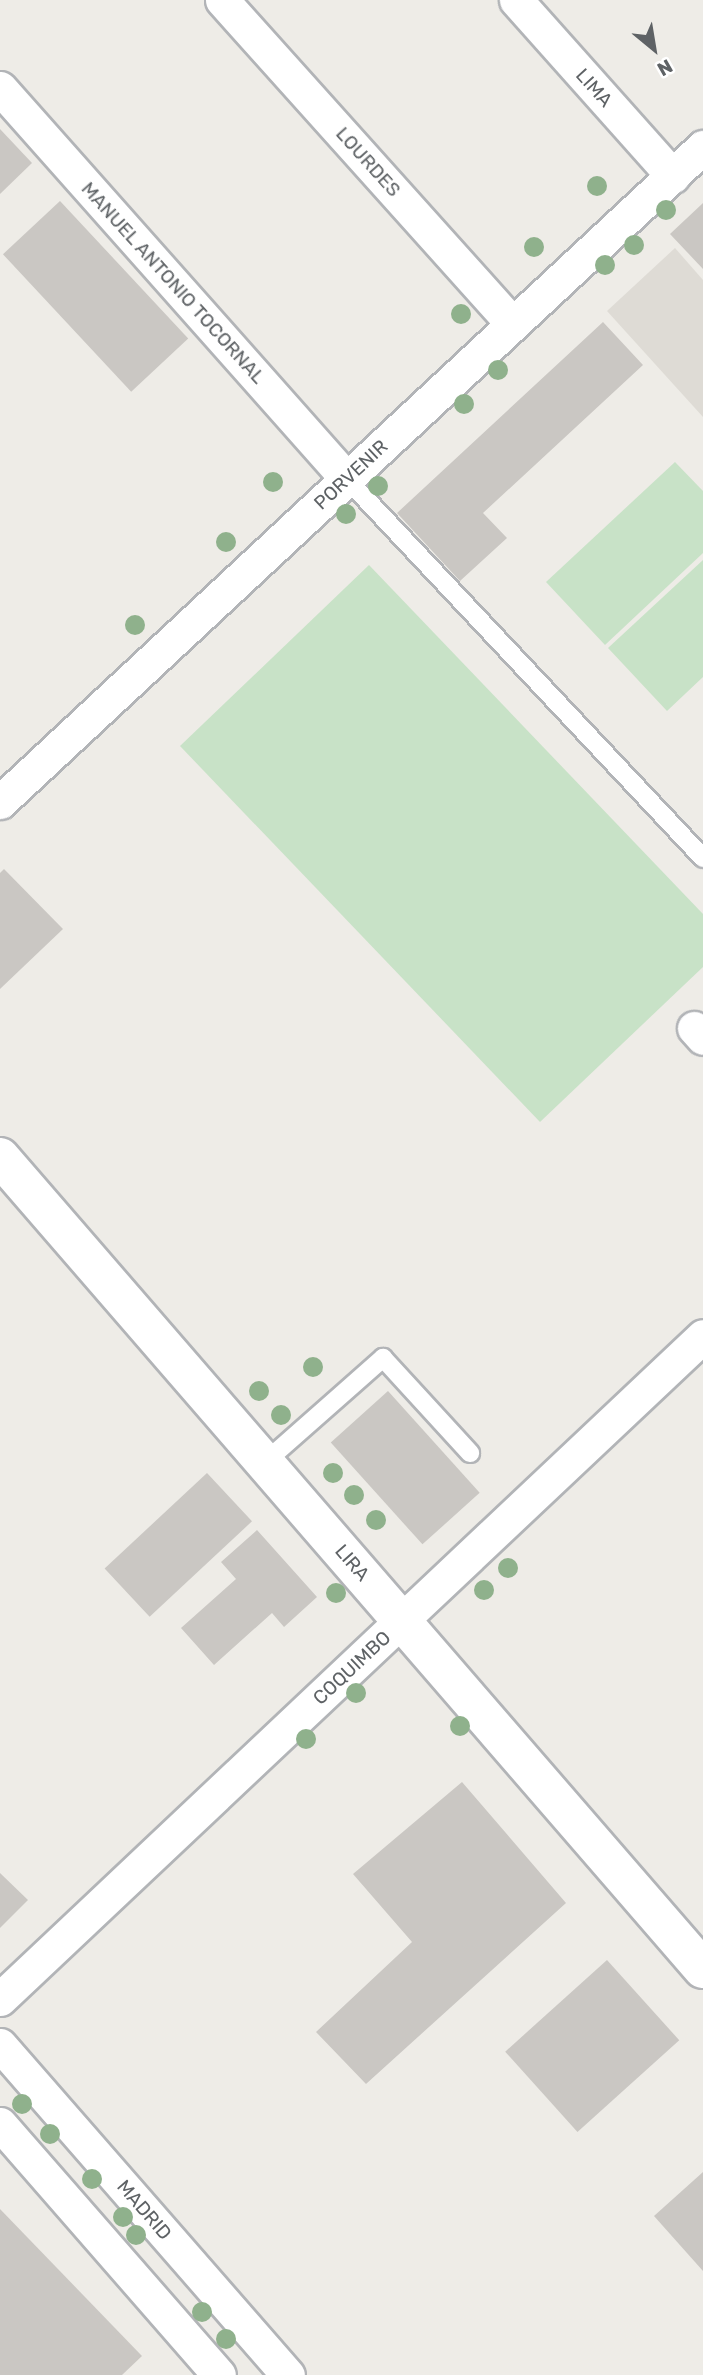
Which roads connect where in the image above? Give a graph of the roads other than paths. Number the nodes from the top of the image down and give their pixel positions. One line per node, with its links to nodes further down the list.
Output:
1 (222, 0): 6 (street, LOURDES)
2 (516, 0): 5 (street, LIMA)
3 (0, 88): 7 (street, MANUEL ANTONIO TOCORNAL)
4 (703, 148): 5 (street, PORVENIR)
5 (673, 176): 6 (street, PORVENIR)
6 (513, 324): 7 (street, PORVENIR)
7 (347, 479): 8 (street, PORVENIR); 9 (lane)
8 (0, 803)
9 (703, 858)
10 (0, 1157): 13 (main road, LIRA)
11 (703, 1336): 14 (street, COQUIMBO)
12 (470, 1453): 13 (lane)
13 (264, 1463): 14 (main road, LIRA)
14 (403, 1622): 15 (main road, LIRA); 16 (street, COQUIMBO)
15 (703, 1969)
16 (0, 1999)
17 (0, 2045): 20 (street, MADRID)
18 (0, 2124): 19 (street)
19 (219, 2375)
20 (288, 2375)

